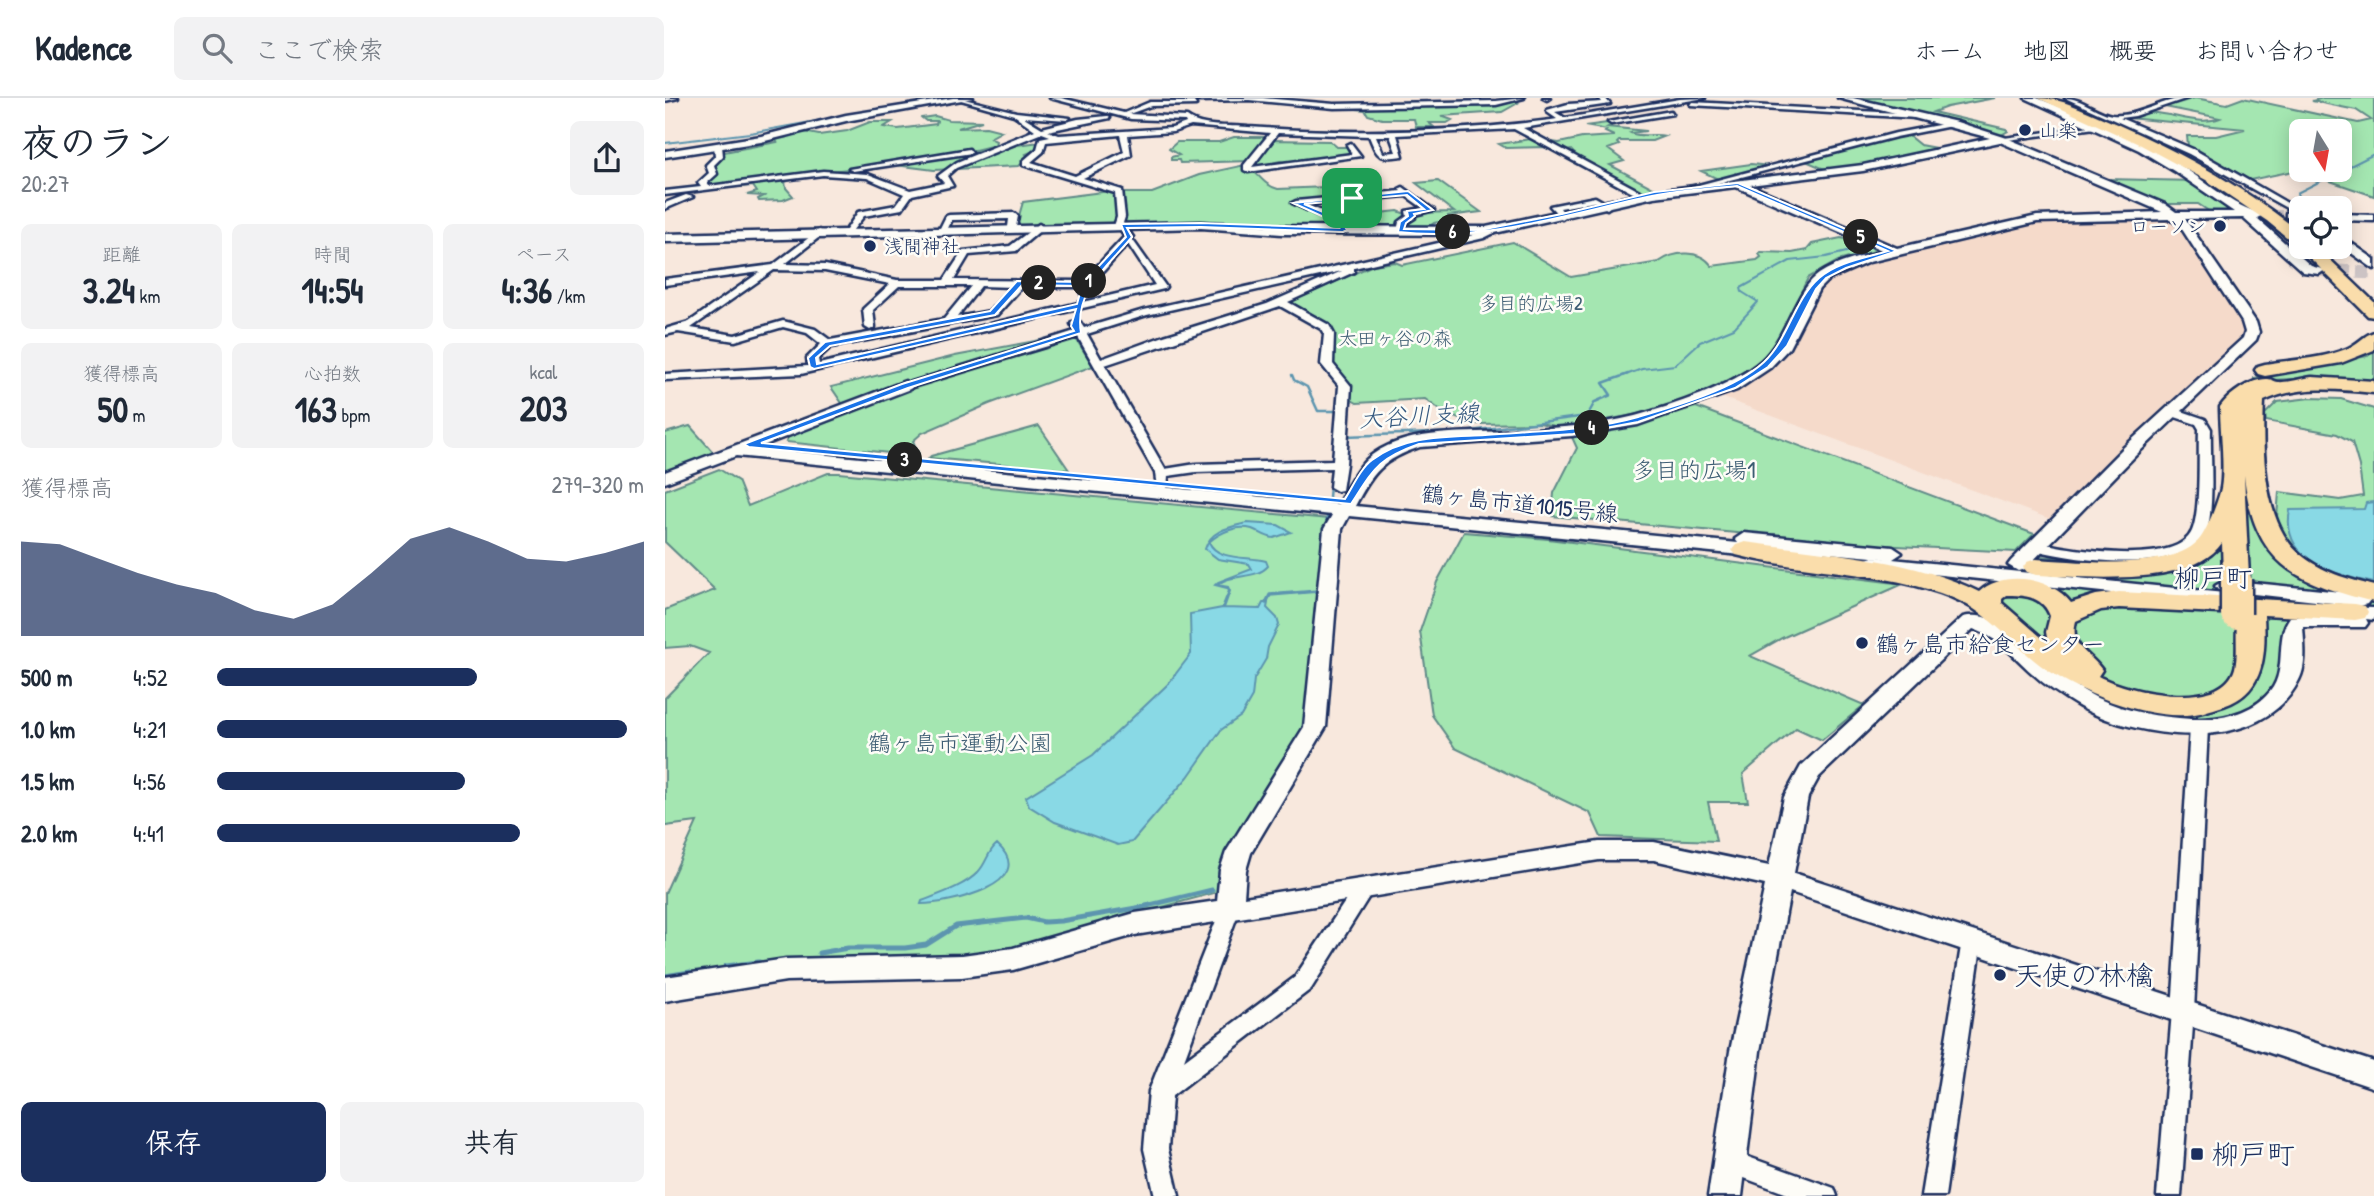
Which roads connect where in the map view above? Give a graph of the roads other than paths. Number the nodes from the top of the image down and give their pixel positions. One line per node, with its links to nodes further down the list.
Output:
1 (675, 98): 13 (street)
2 (969, 98): 14 (street)
3 (1053, 98): 25 (street)
4 (1142, 98): 23 (street)
5 (1521, 98): 16 (street)
6 (1547, 98): 27 (street)
7 (1702, 98): 17 (street)
8 (1842, 98): 30 (street)
9 (2029, 98): 35 (street)
10 (2044, 98): 70 (highway)
11 (2054, 98): 59 (highway)
12 (2185, 98): 26 (street)
13 (665, 99)
14 (963, 99): 28 (street); 48 (street)
15 (1103, 99): 25 (street)
16 (1256, 99): 19 (street)
17 (1678, 99): 24 (street)
18 (2072, 99): 20 (street); 31 (street)
19 (1198, 100): 23 (street); 33 (street)
20 (2095, 100)
21 (1605, 101): 24 (street); 27 (street)
22 (2153, 101): 26 (street)
23 (1159, 102): 29 (street)
24 (1659, 102): 30 (street); 34 (street); 34 (street)
25 (1080, 105): 29 (street)
26 (2163, 105): 31 (street)
27 (1568, 106): 34 (street)
28 (1016, 114): 32 (street); 38 (street)
29 (1127, 114): 32 (street); 33 (street)
30 (1917, 116): 36 (street)
31 (2110, 117): 60 (street)
32 (1082, 118): 38 (street)
33 (1188, 118): 39 (street); 42 (street)
34 (1567, 119): 37 (street)
35 (2087, 121): 44 (street); 62 (street)
36 (1954, 124): 44 (street); 54 (street)
37 (1516, 127): 41 (street); 57 (street)
38 (1043, 130): 43 (street); 46 (street)
39 (1274, 130): 40 (street); 47 (street)
40 (1371, 132): 41 (street); 41 (street)
41 (1392, 132)
42 (1124, 135): 43 (street); 51 (street)
43 (1058, 137): 45 (street)
44 (2001, 139): 52 (street); 61 (street)
45 (1043, 140): 46 (street); 51 (street)
46 (1002, 145): 50 (street); 56 (street)
47 (1350, 145)
48 (718, 146): 49 (street); 53 (street)
49 (665, 154)
50 (823, 173): 53 (street); 56 (street)
51 (1077, 178): 65 (street)
52 (1738, 184): 54 (street); 75 (street)
53 (711, 188): 55 (street); 58 (street)
54 (1691, 188): 57 (street)
55 (665, 193)
56 (909, 193): 72 (street)
57 (1642, 196): 69 (street)
58 (665, 206)
59 (2289, 213)
60 (2289, 213)
61 (2176, 215): 62 (street); 75 (street); 113 (street)
62 (2252, 215): 82 (street)
63 (2352, 217): 64 (street)
64 (2374, 218)
65 (1121, 226): 66 (street); 67 (street); 74 (street)
66 (1039, 227): 72 (street); 87 (street)
67 (1343, 230): 68 (street); 68 (street)
68 (1401, 231): 69 (street)
69 (1491, 231): 80 (street)
70 (2289, 232)
71 (819, 233): 72 (street); 73 (street); 81 (street)
72 (848, 233)
73 (665, 238)
74 (1126, 241): 89 (street); 93 (street)
75 (1894, 251): 119 (street)
76 (2352, 251): 83 (street)
77 (2321, 259): 90 (highway)
78 (2332, 259): 91 (highway)
79 (2347, 259): 83 (highway)
80 (1356, 263): 92 (street); 101 (street)
81 (775, 267): 84 (street); 85 (street); 98 (street)
82 (2319, 270)
83 (2374, 274)
84 (665, 282)
85 (897, 283): 87 (street); 100 (street)
86 (1020, 283): 88 (street); 89 (street); 95 (street)
87 (947, 284): 88 (street)
88 (979, 284): 95 (street)
89 (1086, 284): 93 (street)
90 (2356, 292): 94 (highway); 97 (highway)
91 (2374, 297)
92 (1281, 302): 105 (street); 115 (street)
93 (1080, 306): 101 (street); 102 (street)
94 (2374, 312)
95 (948, 321): 96 (street)
96 (932, 324): 100 (street); 102 (street)
97 (2374, 325)
98 (680, 329): 99 (street); 104 (street)
99 (665, 332)
100 (871, 332): 104 (street)
101 (1078, 332): 105 (street); 109 (street)
102 (944, 337): 106 (street)
103 (2374, 338): 111 (highway)
104 (828, 344): 106 (street)
105 (1097, 364): 117 (street)
106 (814, 367): 107 (street)
107 (665, 377)
108 (2374, 385): 111 (highway); 112 (highway)
109 (905, 386): 114 (street)
110 (2374, 405): 112 (highway)
111 (2230, 407): 118 (highway)
112 (2254, 411): 118 (highway)
113 (2173, 412): 121 (street); 121 (street)
114 (740, 448): 116 (street, 鶴ヶ島市道1015号線); 117 (street, 鶴ヶ島市道1015号線); 119 (street, 鶴ヶ島市道1015号線)
115 (1340, 464): 117 (street); 119 (street)
116 (665, 478)
117 (1161, 479): 119 (street, 鶴ヶ島市道1015号線)
118 (2246, 490): 121 (highway); 123 (highway); 124 (highway)
119 (1342, 500): 120 (street, 鶴ヶ島市道1015号線); 121 (street, 鶴ヶ島市道1015号線); 129 (street)
120 (1745, 550): 122 (highway); 123 (street, 鶴ヶ島市道1015号線)
121 (2030, 559): 123 (street, 鶴ヶ島市道1015号線)
122 (1989, 606): 124 (highway); 125 (highway)
123 (2370, 609): 125 (highway); 126 (street)
124 (2244, 615): 125 (highway)
125 (2064, 616)
126 (2199, 727): 127 (street); 132 (street)
127 (1779, 878): 128 (street); 130 (street); 135 (street)
128 (1365, 887): 129 (street); 134 (street)
129 (1230, 908): 131 (street); 134 (street)
130 (1972, 940): 132 (street); 139 (street)
131 (665, 989)
132 (2183, 1011): 133 (street); 140 (street)
133 (2374, 1075)
134 (1161, 1091): 136 (street)
135 (1729, 1161): 137 (street); 138 (street)
136 (1167, 1196)
137 (1724, 1196)
138 (1825, 1196)
139 (1933, 1196)
140 (2169, 1196)

